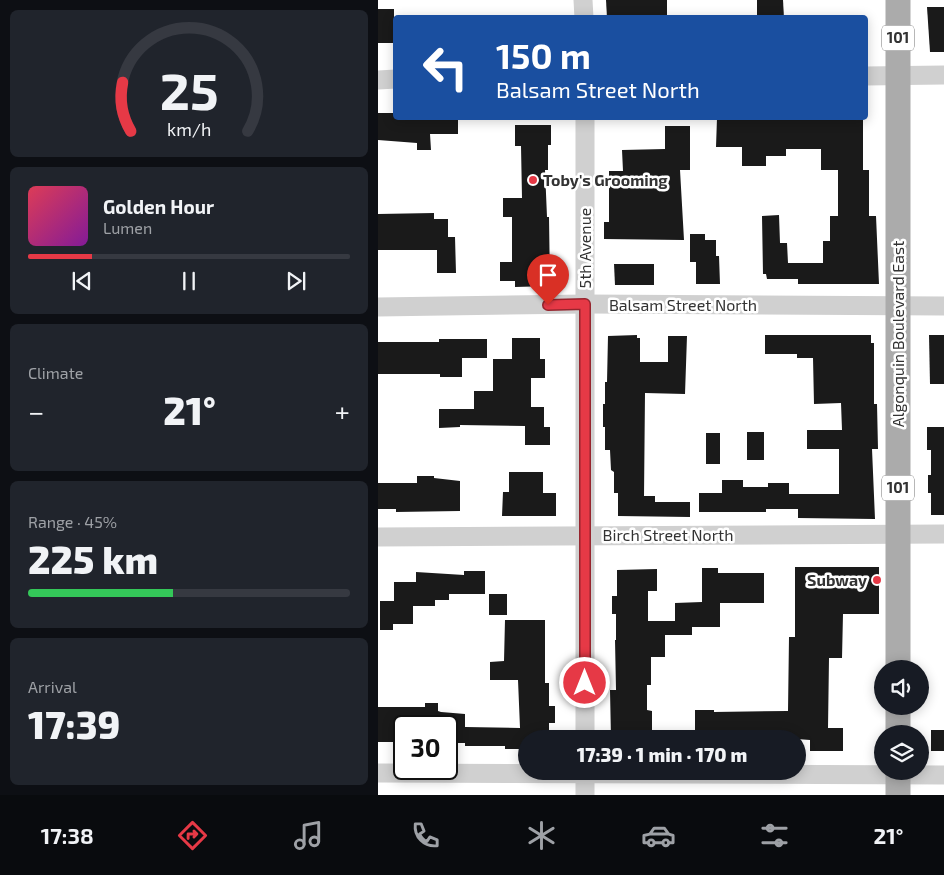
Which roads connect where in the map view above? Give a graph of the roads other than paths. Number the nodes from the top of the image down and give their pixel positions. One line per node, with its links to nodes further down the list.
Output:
1 (583, 0): 3 (street)
2 (898, 0): 4 (main road, Algonquin Boulevard East / 101)
3 (584, 15)
4 (898, 75): 5 (street); 6 (street); 13 (main road, Algonquin Boulevard East / 101)
5 (944, 75)
6 (868, 76)
7 (378, 80): 8 (street)
8 (393, 80)
9 (585, 120): 10 (street, 5th Avenue)
10 (585, 304): 11 (street, Balsam Street North); 13 (street, Balsam Street North); 16 (street, 5th Avenue)
11 (378, 306)
12 (944, 306): 13 (street, Balsam Street North)
13 (898, 307): 14 (main road, Algonquin Boulevard East / 101)
14 (898, 534): 15 (street, Birch Street North); 16 (street, Birch Street North); 18 (main road, Algonquin Boulevard East / 101)
15 (944, 534)
16 (585, 536): 17 (street, Birch Street North); 19 (street, 5th Avenue)
17 (378, 537)
18 (898, 660)
19 (585, 730)
20 (518, 772): 21 (street)
21 (378, 773)
22 (944, 775): 23 (street)
23 (929, 777)
24 (806, 778): 25 (street)
25 (874, 779)
26 (585, 780): 27 (street)
27 (585, 795)

